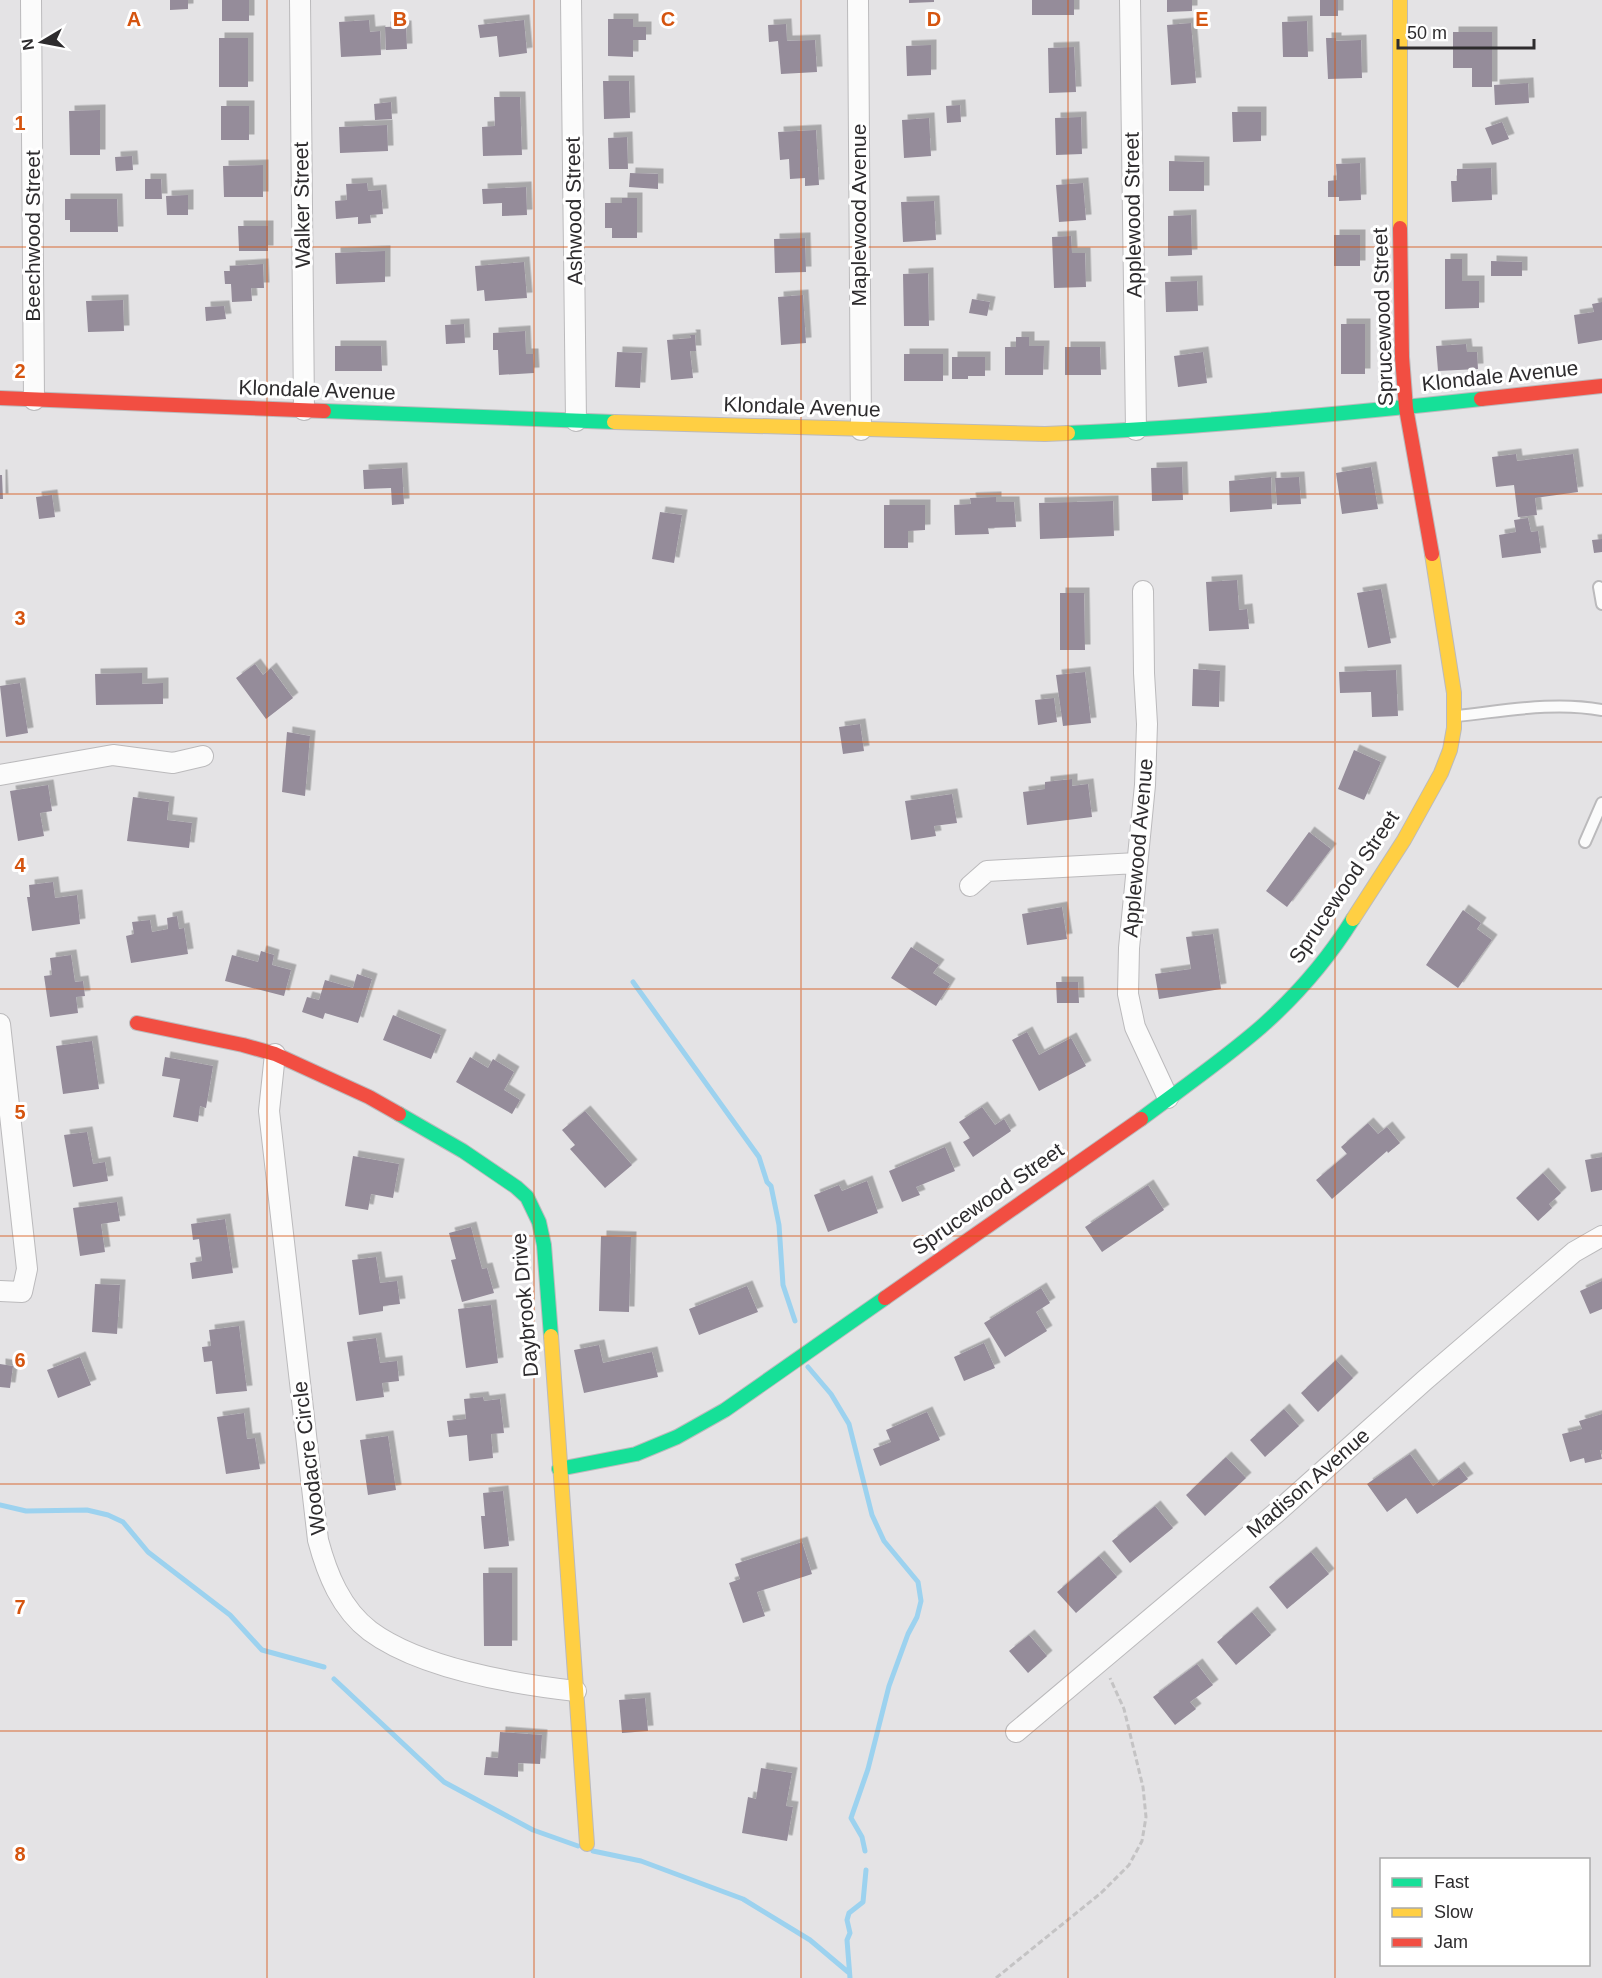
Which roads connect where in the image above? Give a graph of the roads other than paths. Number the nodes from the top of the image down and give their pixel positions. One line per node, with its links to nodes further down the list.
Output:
1 (31, 0): 9 (street, Beechwood Street)
2 (300, 0): 11 (street, Walker Street)
3 (571, 0): 12 (street, Ashwood Street)
4 (858, 0): 13 (street, Maplewood Avenue)
5 (1130, 0): 14 (street, Applewood Street)
6 (1400, 0): 10 (street, Sprucewood Street)
7 (1602, 386): 10 (street, Klondale Avenue)
8 (0, 398): 9 (street, Klondale Avenue)
9 (34, 400): 11 (street, Klondale Avenue)
10 (1406, 408): 14 (street, Klondale Avenue); 19 (street, Sprucewood Street)
11 (304, 410): 12 (street, Klondale Avenue)
12 (576, 421): 13 (street, Klondale Avenue)
13 (861, 430): 14 (street, Klondale Avenue)
14 (1137, 430)
15 (1599, 586): 17 (lane)
16 (1143, 591): 24 (street, Applewood Avenue)
17 (1602, 604)
18 (1602, 710): 19 (lane)
19 (1454, 716): 29 (street, Sprucewood Street)
20 (203, 756): 21 (street)
21 (0, 775)
22 (1602, 803): 23 (lane)
23 (1585, 842)
24 (1137, 863): 25 (street); 29 (street, Applewood Avenue)
25 (969, 886)
26 (136, 1023): 28 (street, Daybrook Drive)
27 (0, 1024): 31 (street)
28 (275, 1054): 32 (street, Daybrook Drive); 33 (street, Woodacre Circle)
29 (1168, 1098): 32 (street, Sprucewood Street)
30 (1602, 1236): 34 (street, Madison Avenue)
31 (0, 1291)
32 (559, 1469): 33 (street, Daybrook Drive)
33 (576, 1692): 35 (street, Daybrook Drive)
34 (1016, 1732)
35 (586, 1844)

